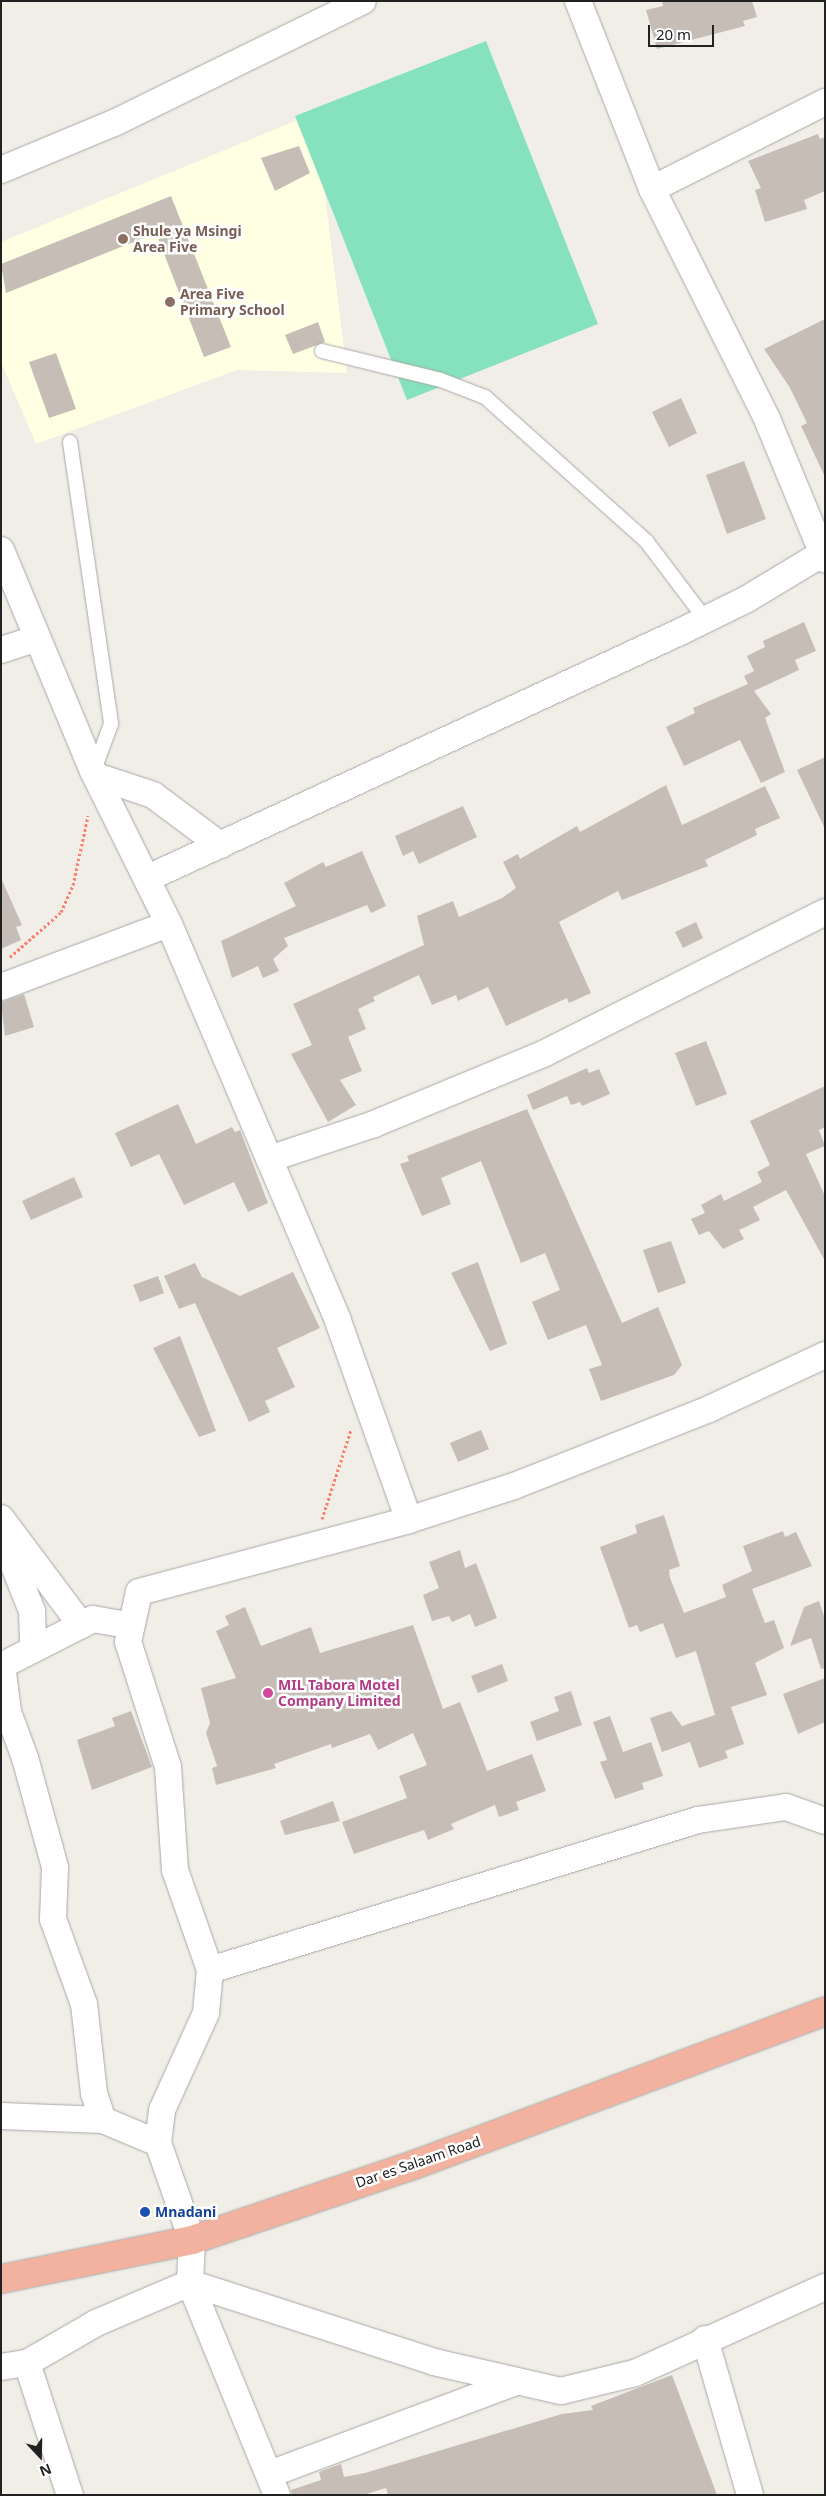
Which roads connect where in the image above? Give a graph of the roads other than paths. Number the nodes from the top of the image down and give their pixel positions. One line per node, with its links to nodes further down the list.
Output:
1 (363, 1): 4 (street)
2 (578, 1): 5 (street)
3 (825, 102): 5 (street)
4 (1, 170)
5 (652, 189): 9 (street)
6 (322, 351): 10 (lane)
7 (70, 442): 13 (lane)
8 (1, 550): 11 (street)
9 (824, 554): 10 (street)
10 (706, 620): 14 (street)
11 (37, 638): 12 (street); 13 (street)
12 (1, 650)
13 (94, 773): 14 (street); 15 (street)
14 (220, 845): 15 (street)
15 (148, 878): 17 (street)
16 (825, 912): 19 (street)
17 (169, 924): 18 (street); 19 (street)
18 (1, 987)
19 (269, 1159): 22 (street)
20 (825, 1355): 22 (street)
21 (1, 1518): 24 (street)
22 (409, 1520): 25 (street)
23 (1, 1533): 26 (street)
24 (81, 1625): 25 (street); 26 (street)
25 (131, 1626): 29 (street)
26 (33, 1649): 27 (street)
27 (2, 1666): 32 (street)
28 (825, 1821): 29 (street)
29 (210, 1970): 33 (street)
30 (825, 2011): 34 (highway, Dar es Salaam Road)
31 (1, 2116): 32 (street)
32 (103, 2120): 33 (street)
33 (158, 2143): 34 (street)
34 (192, 2240): 35 (highway, Dar es Salaam Road); 36 (street)
35 (1, 2279)
36 (190, 2283): 39 (street); 41 (street); 42 (street)
37 (825, 2287): 38 (street)
38 (705, 2339): 41 (street); 44 (street)
39 (26, 2362): 40 (street); 43 (street)
40 (1, 2367)
41 (514, 2382): 42 (street)
42 (274, 2484)
43 (70, 2495)
44 (750, 2495)

